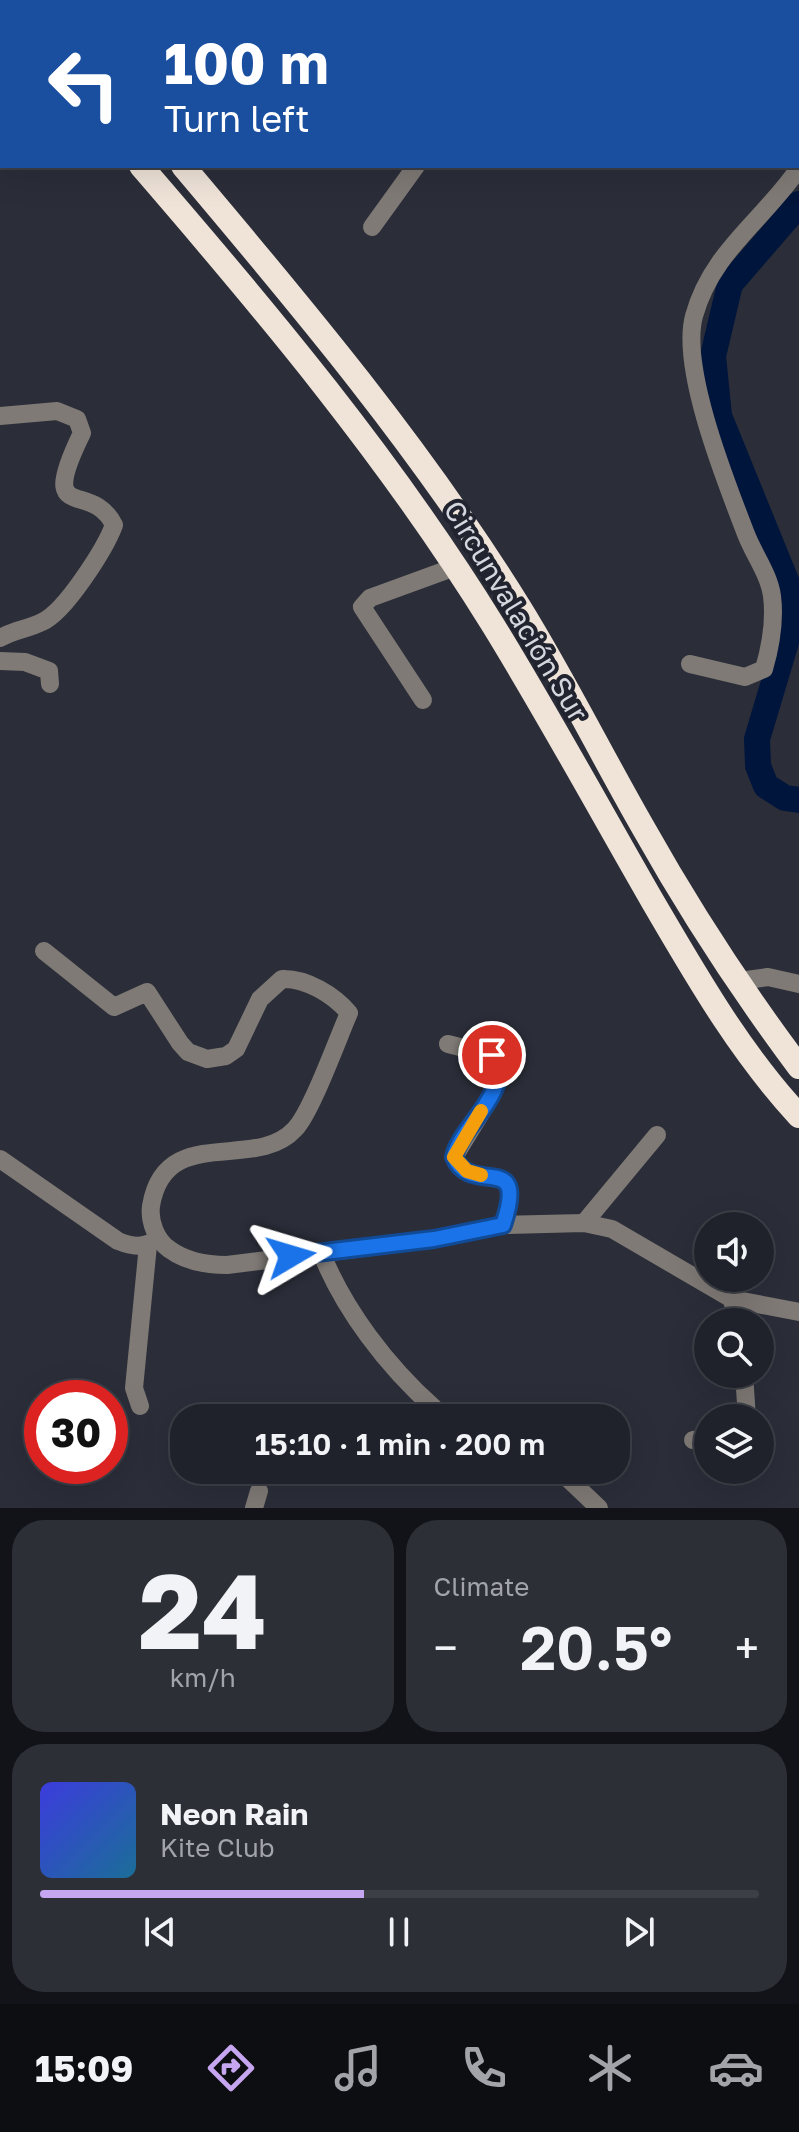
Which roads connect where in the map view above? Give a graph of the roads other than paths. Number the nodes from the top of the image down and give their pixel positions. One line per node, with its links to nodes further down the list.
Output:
1 (143, 168): 7 (highway, Circunvalación Sur)
2 (185, 168): 14 (highway, Circunvalación Sur)
3 (415, 168): 5 (street)
4 (799, 168): 10 (street)
5 (372, 227)
6 (0, 416): 8 (street)
7 (455, 567): 12 (street); 18 (highway, Circunvalación Sur)
8 (0, 638)
9 (0, 661): 11 (street)
10 (690, 664)
11 (50, 684)
12 (423, 700)
13 (44, 951): 23 (street)
14 (739, 981): 15 (street); 17 (highway, Circunvalación Sur)
15 (799, 984)
16 (448, 1044): 22 (street)
17 (799, 1067)
18 (799, 1116)
19 (657, 1135): 21 (street)
20 (0, 1159): 23 (street)
21 (584, 1223): 22 (street); 25 (street)
22 (503, 1225): 24 (street)
23 (153, 1242): 24 (street); 29 (street)
24 (321, 1252): 28 (street)
25 (732, 1299): 26 (street); 27 (street)
26 (734, 1308)
27 (799, 1312)
28 (429, 1404)
29 (140, 1406)
30 (574, 1484): 31 (street)
31 (599, 1508)

